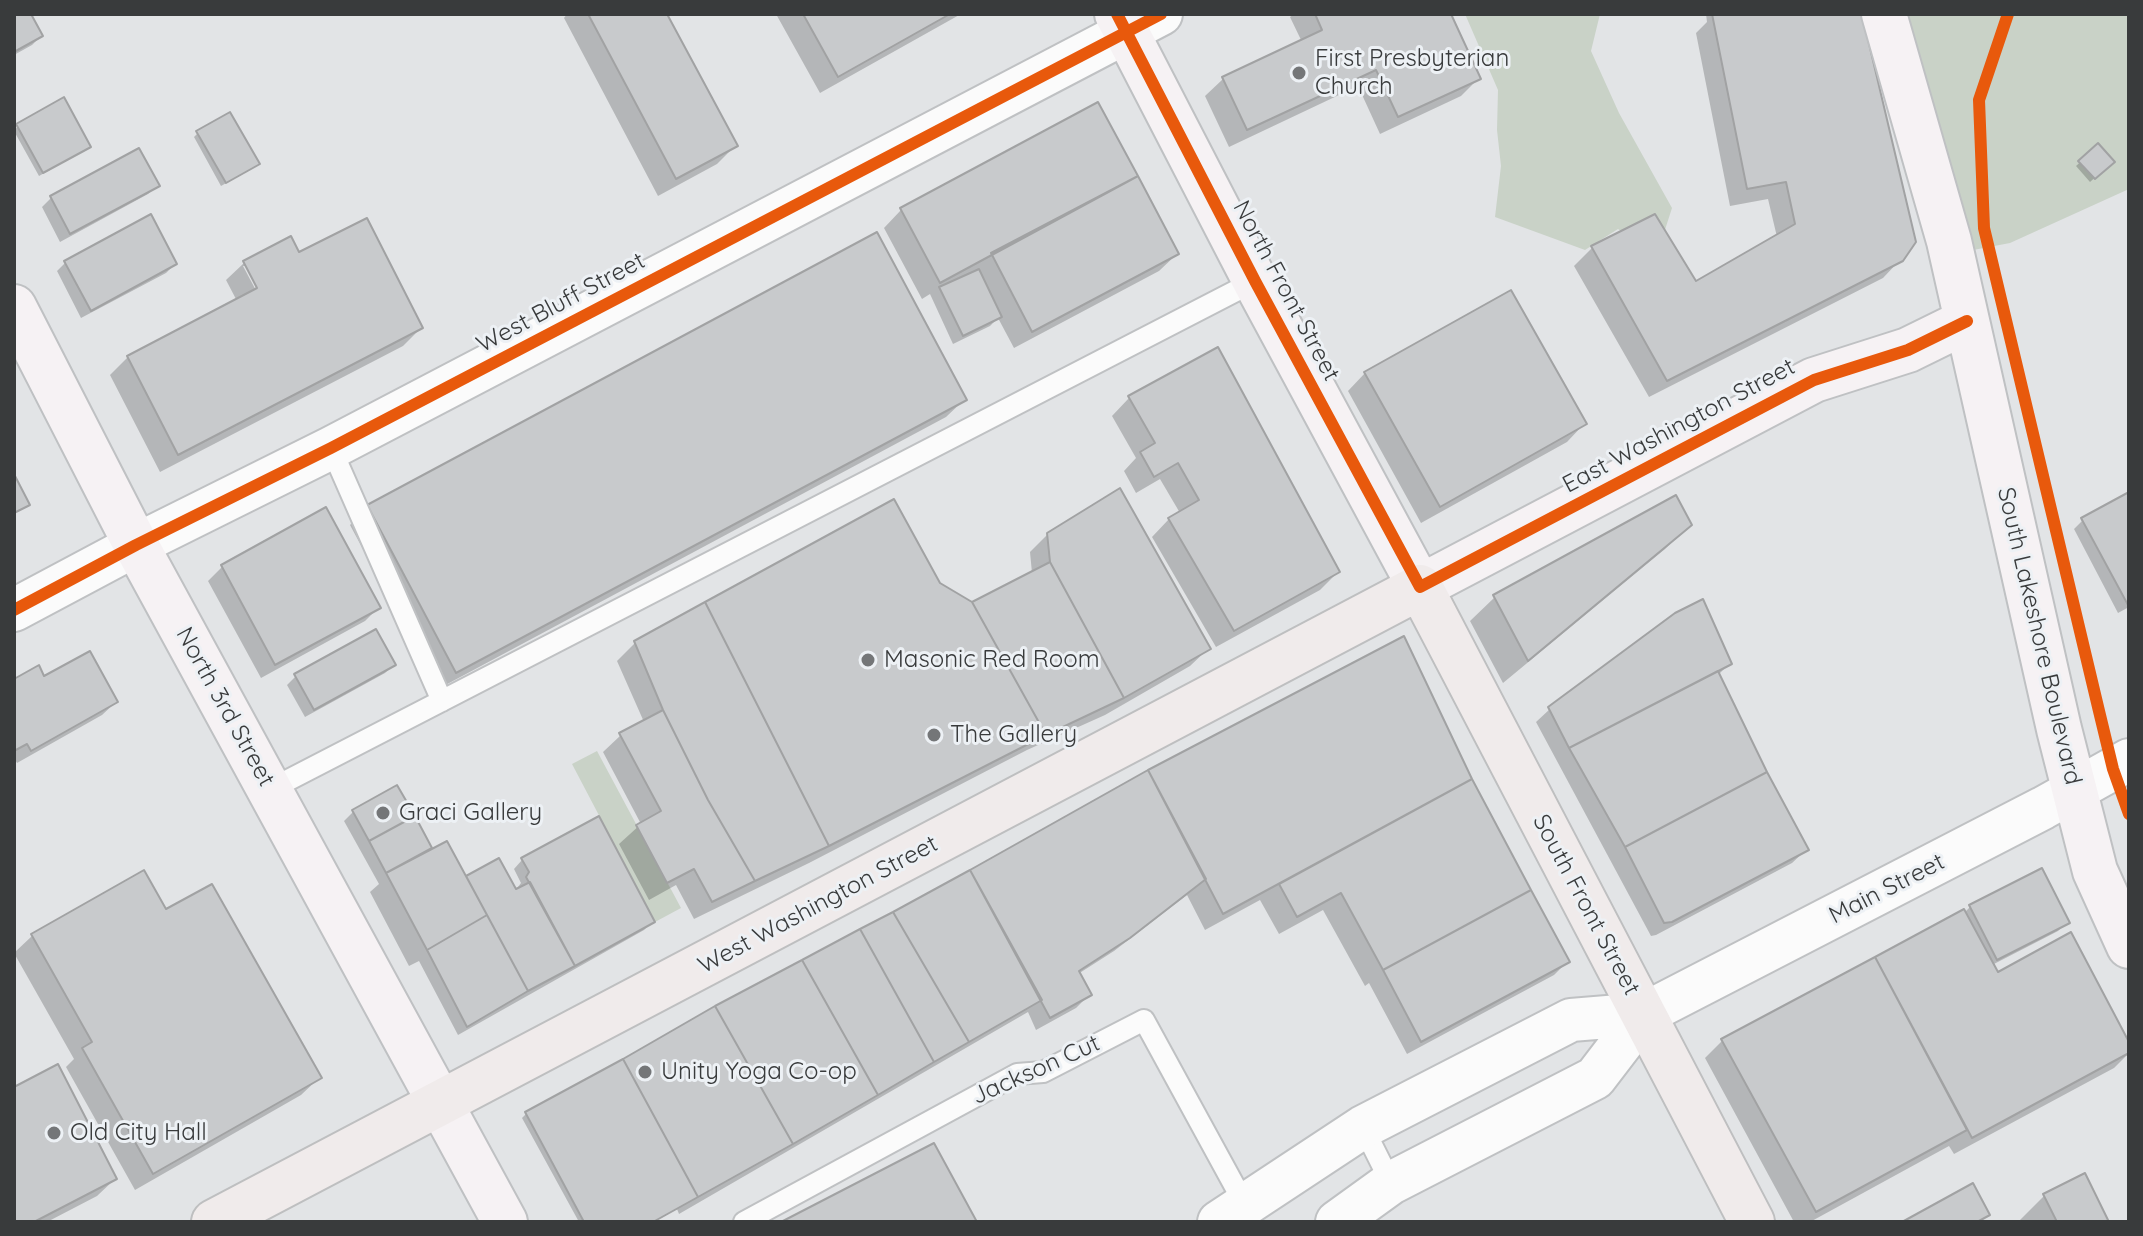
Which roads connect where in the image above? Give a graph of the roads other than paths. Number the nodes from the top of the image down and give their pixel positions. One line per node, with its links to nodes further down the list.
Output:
1 (1884, 14): 5 (street, South Lakeshore Boulevard)
2 (1135, 20): 3 (street, North Front Street); 6 (street, West Bluff Street)
3 (1255, 281): 8 (street, North Front Street); 10 (lane)
4 (14, 307): 7 (street, North 3rd Street)
5 (1967, 321): 8 (street, East Washington Street); 13 (street, South Lakeshore Boulevard)
6 (331, 448): 7 (street, West Bluff Street); 10 (lane)
7 (136, 545): 9 (street, West Bluff Street); 12 (street, North 3rd Street)
8 (1420, 587): 15 (main road, South Front Street); 16 (main road, West Washington Street)
9 (14, 610)
10 (442, 701): 12 (lane)
11 (2129, 760): 13 (street, Main Street)
12 (271, 789): 16 (street, North 3rd Street)
13 (2075, 791): 14 (street, South Lakeshore Boulevard); 15 (street, Main Street)
14 (2129, 946)
15 (1644, 1014): 17 (street, Main Street); 18 (street, Main Street); 24 (main road, South Front Street)
16 (442, 1103): 20 (main road, West Washington Street); 21 (street, North 3rd Street)
17 (1363, 1127): 18 (lane); 19 (street, Main Street)
18 (1391, 1183): 23 (street, Main Street)
19 (1232, 1214): 22 (lane, Jackson Cut)
20 (214, 1222)
21 (505, 1222)
22 (744, 1222)
23 (1337, 1222)
24 (1752, 1222)

